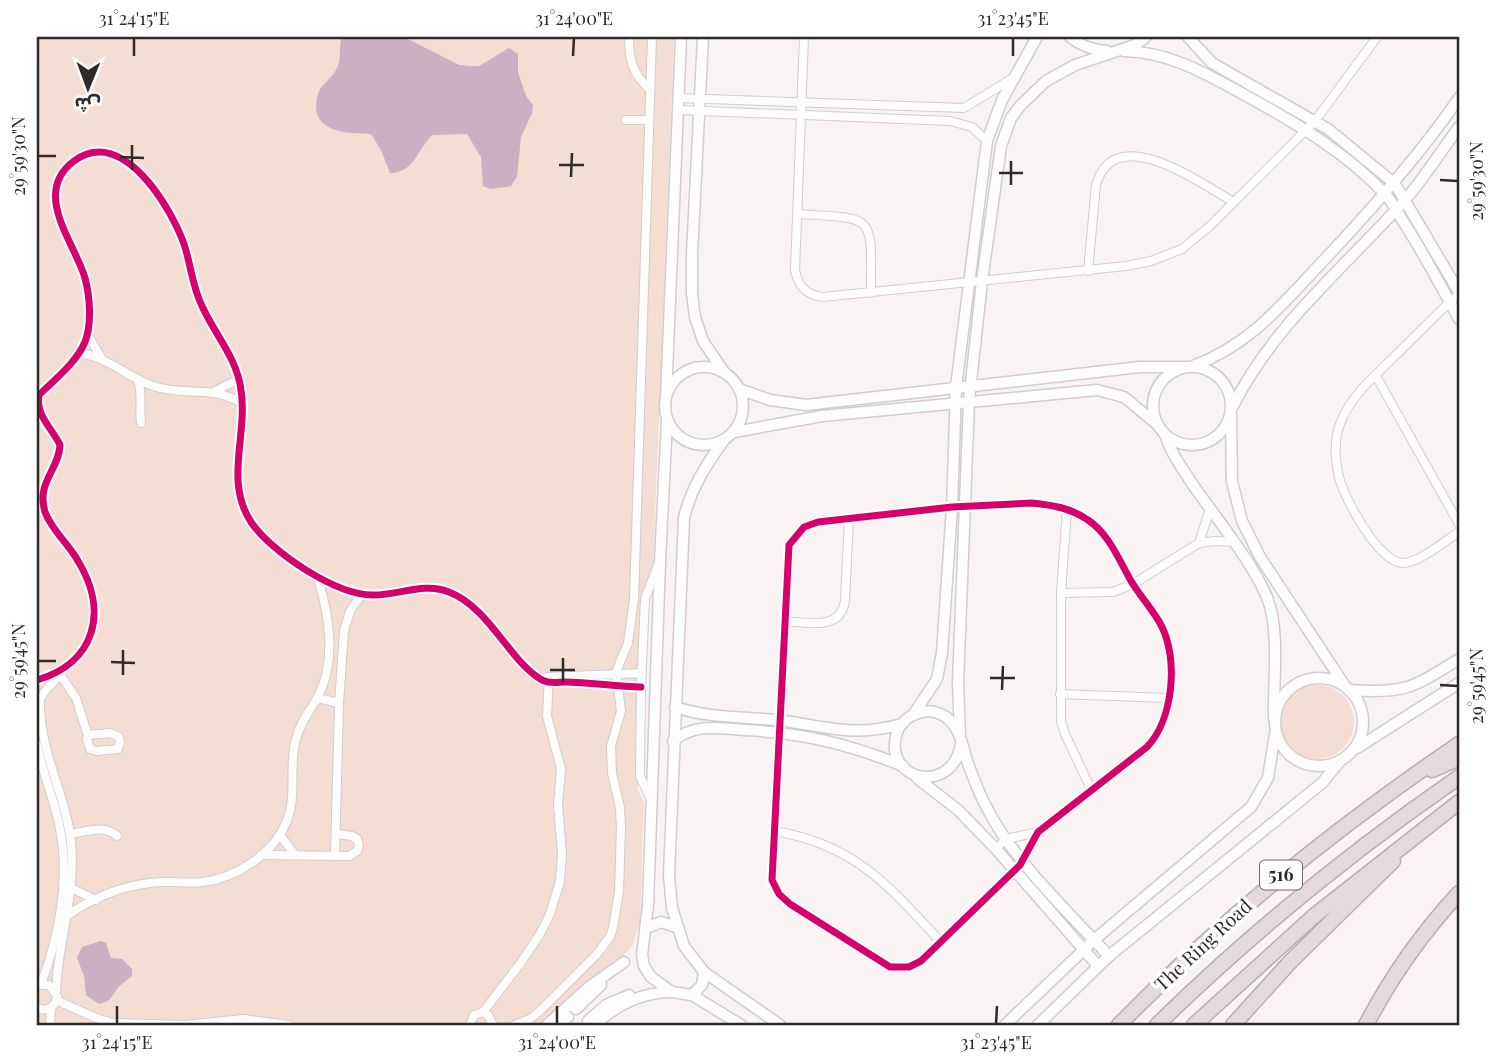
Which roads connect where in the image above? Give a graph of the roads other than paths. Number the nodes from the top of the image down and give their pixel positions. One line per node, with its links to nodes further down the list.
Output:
1 (629, 37): 13 (street)
2 (652, 37): 13 (street)
3 (681, 37): 14 (street)
4 (703, 37): 15 (street)
5 (804, 37): 17 (street)
6 (1037, 37): 12 (street)
7 (1070, 37): 11 (street)
8 (1146, 37): 11 (street)
9 (1188, 37): 25 (street)
10 (1375, 37): 25 (street)
11 (1116, 51): 27 (street); 36 (street)
12 (1013, 78): 18 (street); 28 (street)
13 (650, 89): 24 (street)
14 (680, 98): 15 (street); 19 (street)
15 (701, 98): 17 (street); 20 (street)
16 (1459, 99): 29 (street)
17 (802, 102): 18 (street); 21 (street)
18 (884, 106): 22 (street)
19 (679, 110): 20 (street); 58 (street)
20 (700, 111): 21 (street); 47 (street)
21 (801, 113): 22 (street); 34 (street)
22 (884, 117): 28 (street)
23 (626, 120): 24 (street)
24 (649, 120): 87 (street)
25 (1315, 121): 27 (street); 29 (street)
26 (1459, 127): 31 (street)
27 (1307, 130): 30 (street); 32 (street)
28 (987, 141): 37 (street)
29 (1395, 184): 30 (street); 31 (street)
30 (1385, 195): 33 (street); 46 (street)
31 (1405, 199): 33 (street); 39 (street)
32 (1234, 202): 35 (street); 35 (street)
33 (1396, 209): 40 (street); 62 (street)
34 (798, 214): 38 (street); 38 (street)
35 (1088, 271): 36 (street)
36 (982, 281): 37 (street); 45 (street)
37 (969, 283): 38 (street); 54 (street)
38 (871, 293)
39 (1459, 293): 40 (street)
40 (1450, 302): 41 (street); 48 (street)
41 (1459, 318)
42 (87, 334): 43 (street); 44 (street); 49 (street)
43 (78, 353): 44 (street); 86 (street)
44 (102, 357): 50 (street)
45 (973, 360): 51 (street); 52 (street)
46 (1189, 366): 51 (street); 62 (street); 65 (street)
47 (724, 372): 55 (street); 58 (street)
48 (1376, 376): 73 (street); 74 (street)
49 (239, 379): 56 (street); 61 (street)
50 (138, 380): 53 (street); 57 (street)
51 (996, 383): 52 (street)
52 (970, 385): 54 (street); 59 (street)
53 (155, 387): 56 (street); 57 (street)
54 (956, 387): 55 (street); 60 (street)
55 (739, 389): 66 (street)
56 (213, 392): 61 (street)
57 (142, 396): 64 (street)
58 (666, 397): 63 (street)
59 (969, 401): 60 (street); 65 (street); 68 (street)
60 (956, 402): 66 (street); 69 (street)
61 (243, 404): 80 (street)
62 (1231, 412): 65 (street); 78 (street)
63 (667, 420): 67 (street); 77 (street)
64 (141, 423)
65 (1162, 430): 71 (street)
66 (734, 432): 67 (street)
67 (724, 440): 100 (street)
68 (966, 506): 69 (street); 70 (street); 107 (street)
69 (951, 507): 72 (street); 101 (street)
70 (1067, 509): 81 (street); 82 (street)
71 (1210, 509): 75 (street); 76 (street)
72 (849, 519): 84 (street); 84 (street)
73 (1459, 524)
74 (1459, 532)
75 (1233, 542): 76 (street); 79 (street)
76 (1199, 543): 81 (street)
77 (660, 562): 88 (street); 119 (street)
78 (1268, 569): 79 (street); 94 (street)
79 (1256, 576): 102 (street)
80 (318, 578): 83 (street); 96 (street)
81 (1133, 584): 82 (street); 97 (street)
82 (1061, 593): 95 (street)
83 (362, 594): 89 (street); 99 (street)
84 (785, 621): 104 (street)
85 (1459, 659): 94 (street)
86 (60, 673): 90 (street); 98 (street); 106 (street)
87 (617, 673): 88 (street); 89 (street); 92 (street)
88 (642, 673): 93 (street)
89 (546, 679): 92 (street); 154 (street)
90 (37, 682): 98 (street)
91 (1459, 683): 111 (street)
92 (617, 686): 93 (street); 162 (street)
93 (641, 687): 119 (street)
94 (1347, 688): 102 (street); 111 (street)
95 (1060, 694): 97 (street); 118 (street)
96 (317, 698): 99 (street); 125 (street)
97 (1168, 698): 118 (street)
98 (40, 699): 123 (street)
99 (339, 703): 124 (street)
100 (675, 707): 104 (street); 108 (street)
101 (913, 715): 103 (street); 107 (street)
102 (1274, 718): 105 (street)
103 (901, 724): 104 (street); 114 (street)
104 (779, 726): 108 (street); 114 (street); 121 (street)
105 (1275, 734): 113 (street); 141 (street)
106 (88, 736)
107 (960, 740): 115 (street); 127 (street)
108 (673, 741): 139 (street)
109 (1459, 744): 117 (highway, The Ring Road / 516)
110 (37, 746): 149 (street)
111 (1352, 751): 113 (street)
112 (1459, 758): 117 (highway, 516)
113 (1340, 761): 145 (street)
114 (903, 766): 115 (street)
115 (912, 774): 129 (street)
116 (1459, 777): 168 (highway, The Ring Road / 516)
117 (1403, 782): 167 (highway, The Ring Road / 516)
118 (1091, 789): 122 (street)
119 (651, 800): 140 (street)
120 (1459, 802): 128 (highway, 516)
121 (774, 831): 142 (street); 142 (street)
122 (1038, 832): 127 (street); 133 (street)
123 (70, 834): 126 (street); 135 (street)
124 (336, 834): 132 (street); 132 (street)
125 (280, 835): 130 (street); 131 (street)
126 (117, 836)
127 (1006, 839): 129 (street); 133 (street)
128 (1411, 839): 169 (highway, 516); 170 (highway, 516)
129 (996, 849): 134 (street)
130 (261, 855): 131 (street); 137 (street)
131 (295, 855): 132 (street)
132 (335, 855)
133 (1024, 862): 134 (street); 141 (street)
134 (1014, 871): 142 (street); 144 (street)
135 (71, 888): 137 (street); 138 (street)
136 (1459, 893): 171 (highway)
137 (96, 900): 138 (street)
138 (67, 916): 152 (street)
139 (676, 927): 140 (street); 148 (street)
140 (646, 928): 143 (street)
141 (1094, 940): 144 (street); 145 (street)
142 (940, 941)
143 (642, 943): 146 (street); 150 (street)
144 (1084, 949): 147 (street); 165 (street)
145 (1109, 956): 147 (street)
146 (624, 962): 155 (street); 163 (street)
147 (1098, 966): 166 (street)
148 (704, 972): 151 (street); 157 (street)
149 (39, 984): 152 (street)
150 (672, 992): 151 (street); 156 (street)
151 (692, 995): 164 (street)
152 (54, 1000): 153 (street); 158 (street); 159 (street)
153 (37, 1008)
154 (483, 1012): 160 (street); 161 (street)
155 (568, 1017)
156 (592, 1023)
157 (775, 1024)
158 (50, 1025)
159 (289, 1025)
160 (470, 1025)
161 (493, 1025)
162 (515, 1025)
163 (547, 1025)
164 (741, 1025)
165 (1005, 1025)
166 (1038, 1025)
167 (1119, 1025)
168 (1157, 1025)
169 (1194, 1025)
170 (1233, 1025)
171 (1366, 1025)

